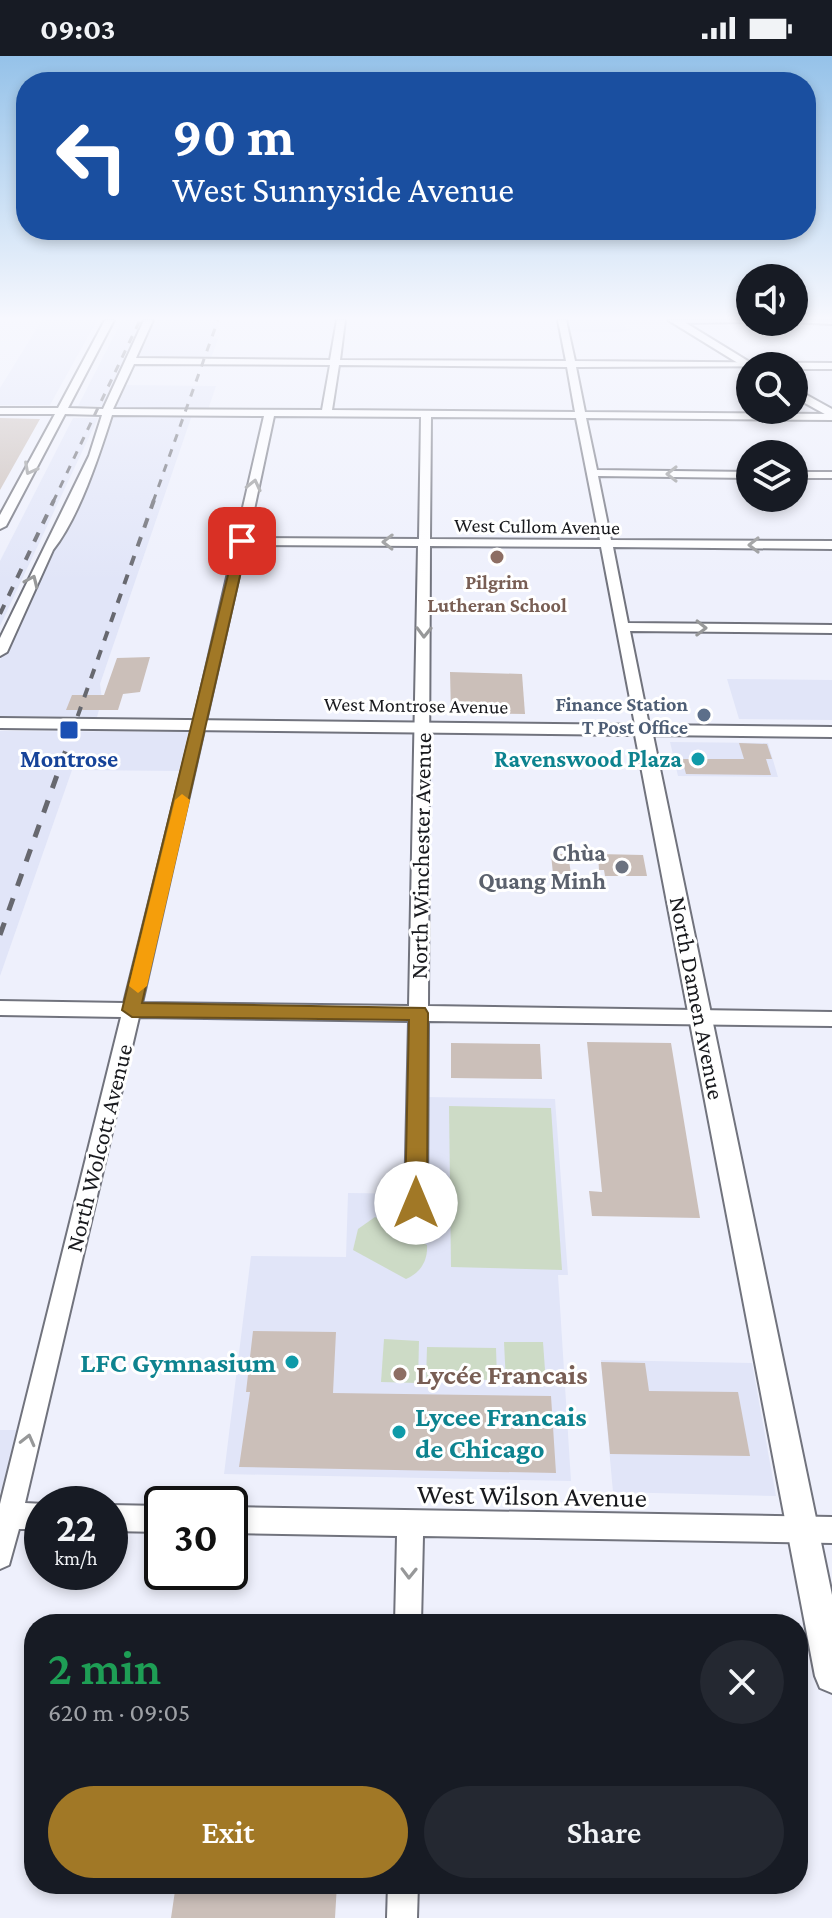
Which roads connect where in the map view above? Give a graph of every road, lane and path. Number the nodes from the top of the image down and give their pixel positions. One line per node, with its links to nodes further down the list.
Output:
1 (64, 407): 6 (street)
2 (111, 407): 7 (street)
3 (328, 407): 9 (street)
4 (578, 407): 11 (street, North Damen Avenue)
5 (0, 411): 6 (street)
6 (61, 412): 7 (street); 17 (street, one-way to 17)
7 (109, 412): 8 (street); 24 (street, one-way to 7)
8 (270, 413): 9 (street); 18 (street, North Wolcott Avenue, one-way to 8)
9 (327, 413): 10 (street)
10 (426, 414): 11 (street); 19 (street, North Winchester Avenue)
11 (580, 415): 12 (street); 13 (street, North Damen Avenue)
12 (832, 415)
13 (592, 473): 14 (street, one-way to 13); 20 (street, North Damen Avenue)
14 (736, 475)
15 (808, 475): 16 (street)
16 (832, 475)
17 (0, 526)
18 (242, 541): 19 (street, West Cullom Avenue, one-way to 18); 26 (street, North Wolcott Avenue)
19 (425, 543): 20 (street, West Cullom Avenue); 27 (street, North Winchester Avenue, one-way to 27)
20 (606, 544): 21 (street, West Cullom Avenue, one-way to 20); 22 (street, North Damen Avenue)
21 (832, 545)
22 (623, 627): 23 (street, one-way to 23); 28 (street, North Damen Avenue)
23 (832, 629)
24 (0, 652)
25 (0, 723): 26 (main road, West Montrose Avenue)
26 (200, 725): 27 (main road, West Montrose Avenue); 31 (street, North Wolcott Avenue)
27 (423, 727): 28 (main road, West Montrose Avenue); 32 (street, North Winchester Avenue)
28 (643, 730): 29 (main road, West Montrose Avenue); 33 (main road, North Damen Avenue)
29 (832, 732)
30 (0, 1008): 31 (street)
31 (132, 1010): 32 (street); 36 (street, North Wolcott Avenue, one-way to 31)
32 (419, 1013): 33 (street); 35 (street, North Winchester Avenue)
33 (700, 1017): 34 (street); 39 (main road, North Damen Avenue)
34 (832, 1019)
35 (416, 1203)
36 (5, 1516): 40 (street, North Wolcott Avenue)
37 (248, 1520): 38 (street, West Wilson Avenue)
38 (410, 1523): 39 (street, West Wilson Avenue); 41 (street, one-way to 41)
39 (817, 1530): 42 (main road, North Damen Avenue)
40 (0, 1556)
41 (408, 1614)
42 (832, 1676)
43 (403, 1894): 44 (street)
44 (402, 1918)

